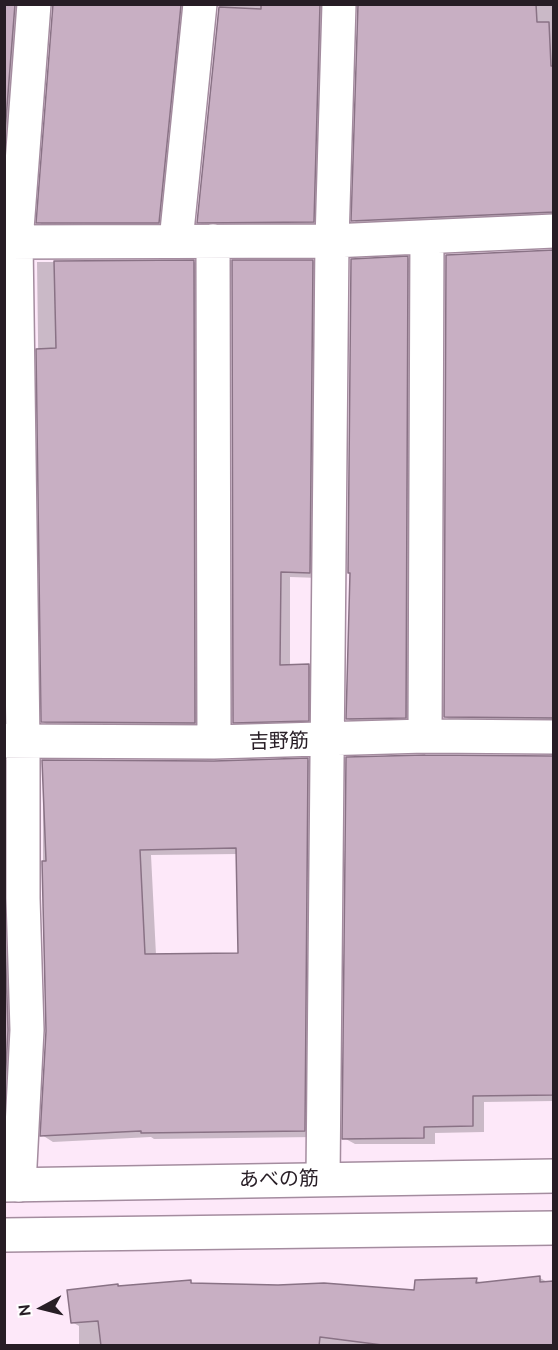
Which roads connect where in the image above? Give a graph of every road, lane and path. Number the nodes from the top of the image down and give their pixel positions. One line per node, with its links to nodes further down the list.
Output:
1 (34, 4): 8 (street)
2 (200, 4): 6 (street)
3 (339, 4): 9 (street)
4 (554, 231): 5 (street)
5 (427, 237): 9 (street); 10 (street)
6 (176, 241): 7 (street); 8 (street)
7 (213, 241): 9 (street); 14 (street)
8 (10, 242): 13 (street)
9 (332, 242): 12 (street)
10 (425, 736): 11 (street, 吉野筋); 12 (street, 吉野筋)
11 (554, 737)
12 (328, 740): 14 (street, 吉野筋); 17 (street)
13 (14, 741): 14 (street, 吉野筋); 15 (street)
14 (214, 742)
15 (14, 898): 18 (street)
16 (554, 1176): 17 (street, あべの筋)
17 (323, 1178): 18 (street, あべの筋)
18 (12, 1185)
19 (554, 1228): 20 (street)
20 (4, 1235)

